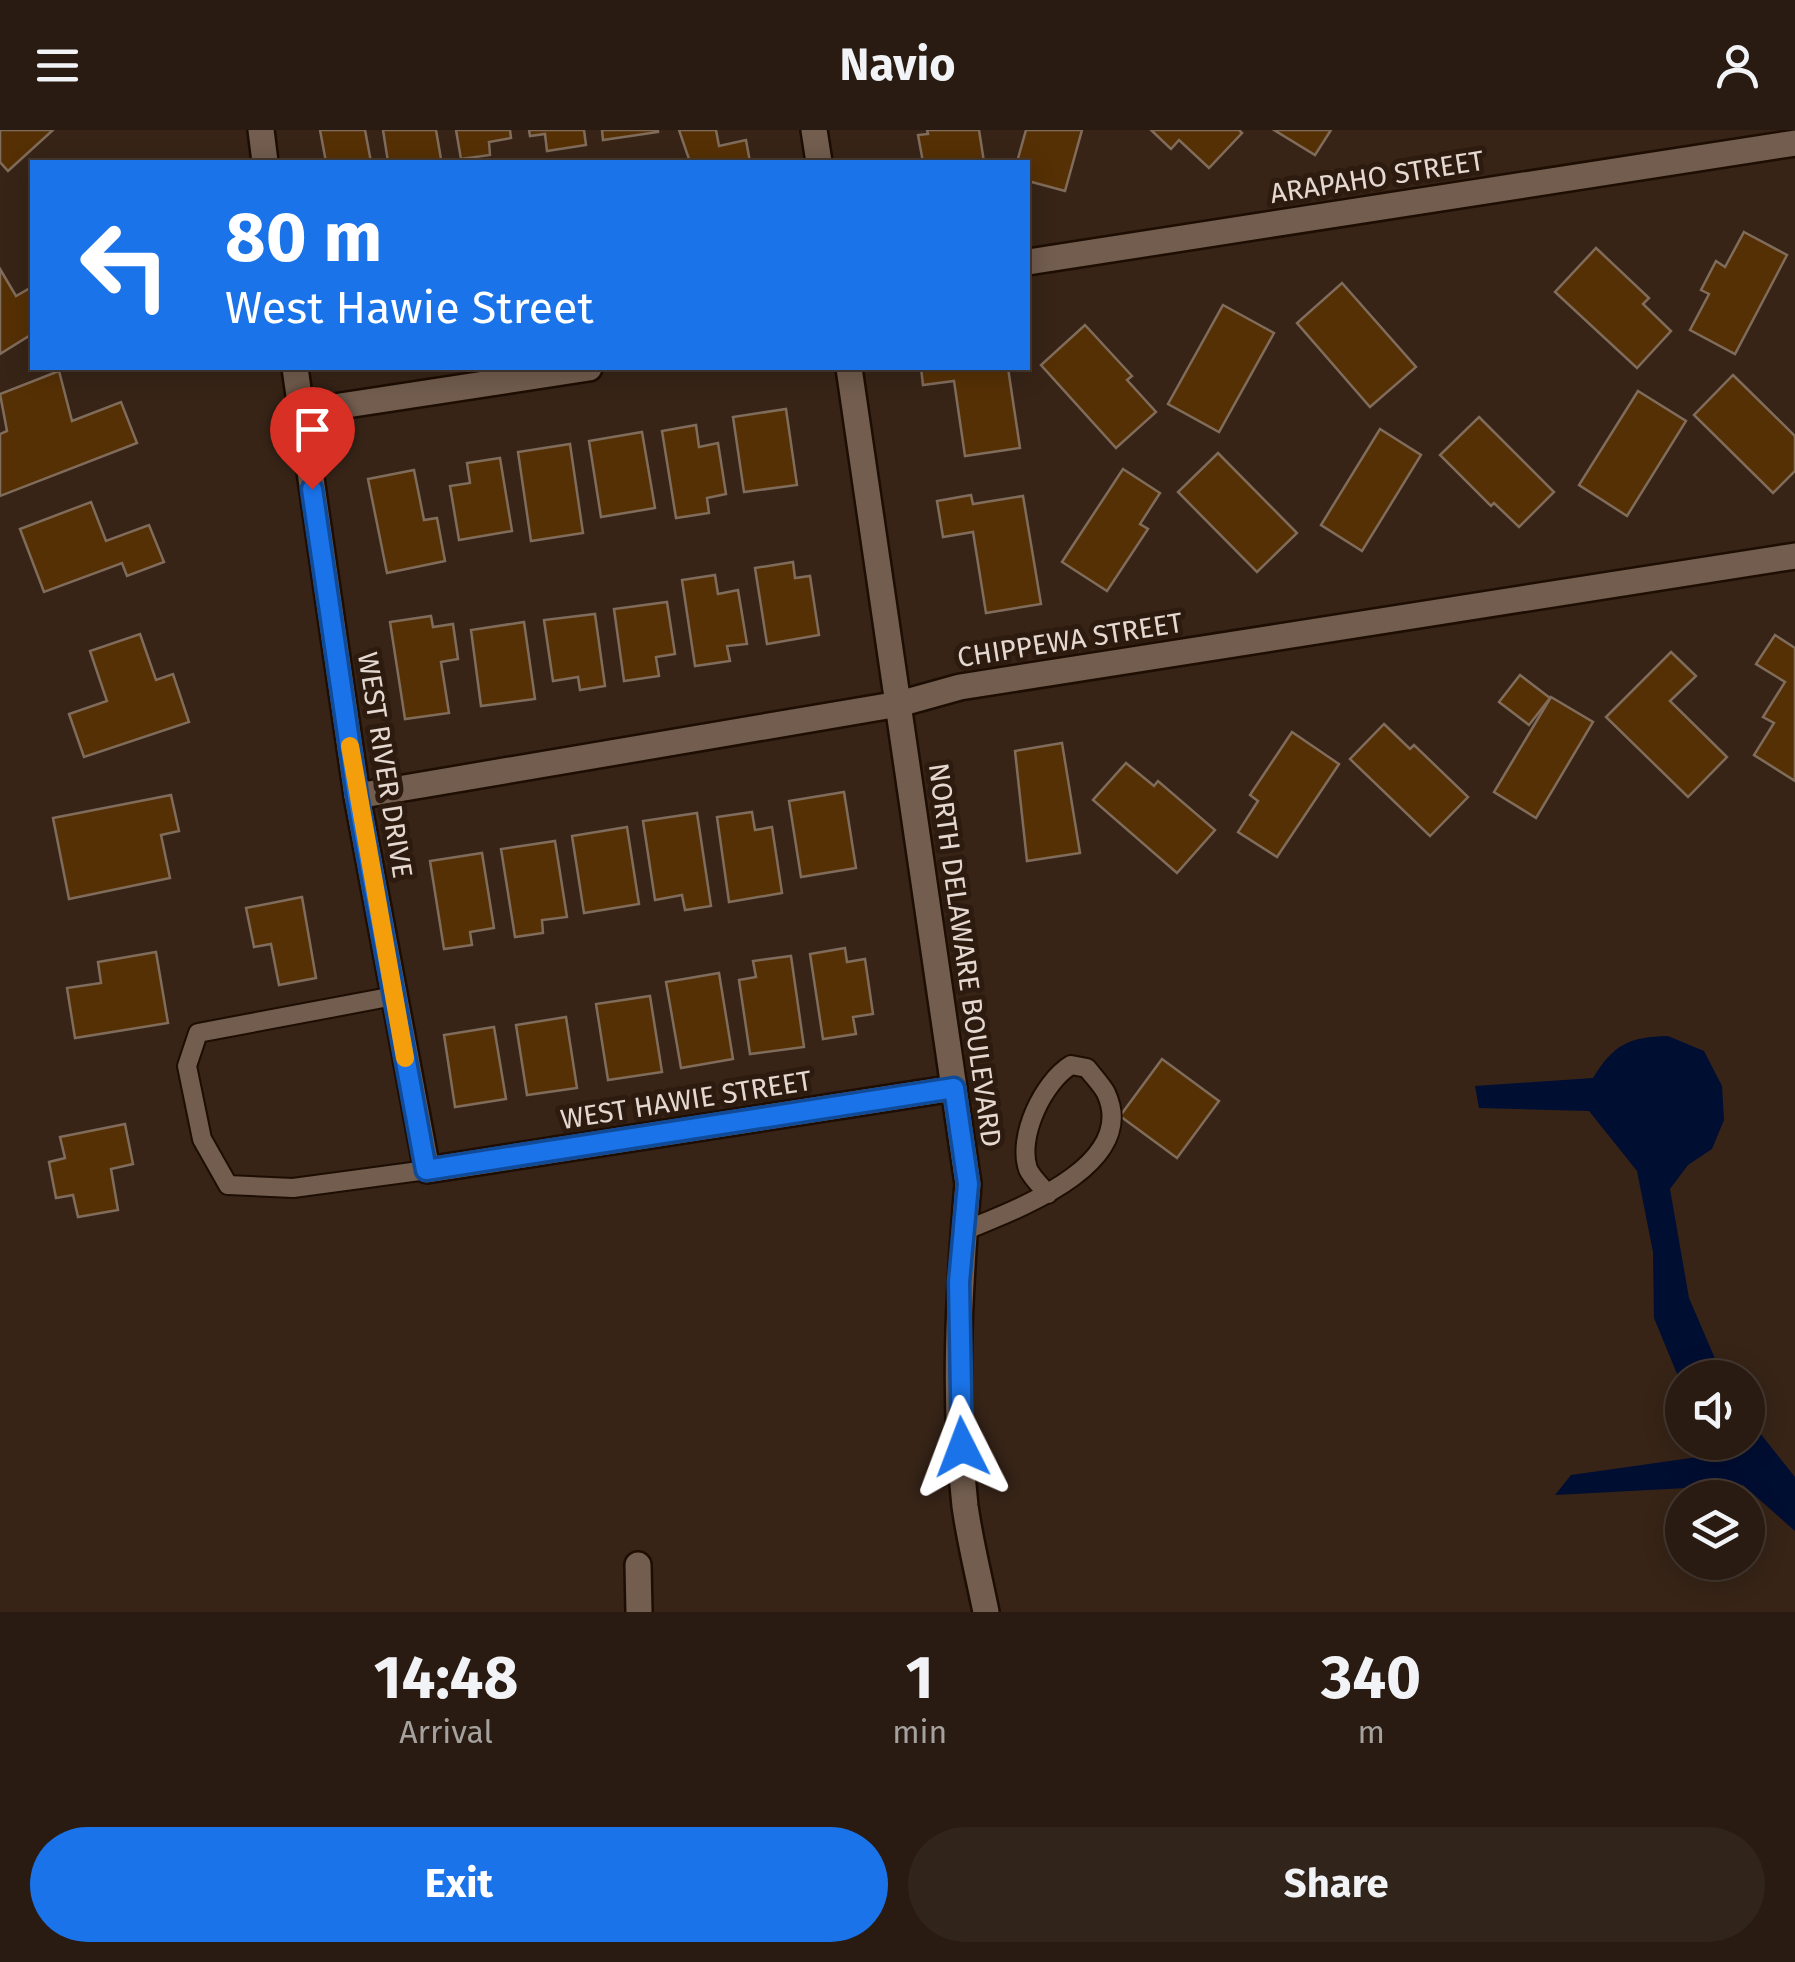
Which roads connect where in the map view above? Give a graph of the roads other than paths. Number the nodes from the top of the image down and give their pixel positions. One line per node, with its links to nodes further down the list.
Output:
1 (260, 130): 4 (street)
2 (814, 130): 5 (street)
3 (1795, 143): 6 (street, ARAPAHO STREET)
4 (265, 160)
5 (819, 160)
6 (1030, 262)
7 (295, 370): 10 (street, WEST RIVER DRIVE)
8 (577, 370): 10 (street)
9 (849, 370): 12 (street, NORTH DELAWARE BOULEVARD)
10 (302, 412): 13 (street, WEST RIVER DRIVE)
11 (1795, 556): 12 (street, CHIPPEWA STREET)
12 (899, 704): 13 (street, CHIPPEWA STREET); 15 (street, NORTH DELAWARE BOULEVARD)
13 (357, 796): 14 (street, WEST RIVER DRIVE)
14 (394, 996): 16 (street, WEST RIVER DRIVE); 16 (lane)
15 (954, 1088): 16 (street, WEST HAWIE STREET); 18 (street, NORTH DELAWARE BOULEVARD)
16 (426, 1170)
17 (1048, 1194): 17 (lane); 18 (lane)
18 (964, 1231): 21 (street, NORTH DELAWARE BOULEVARD)
19 (638, 1565): 20 (street)
20 (639, 1612)
21 (986, 1612)

